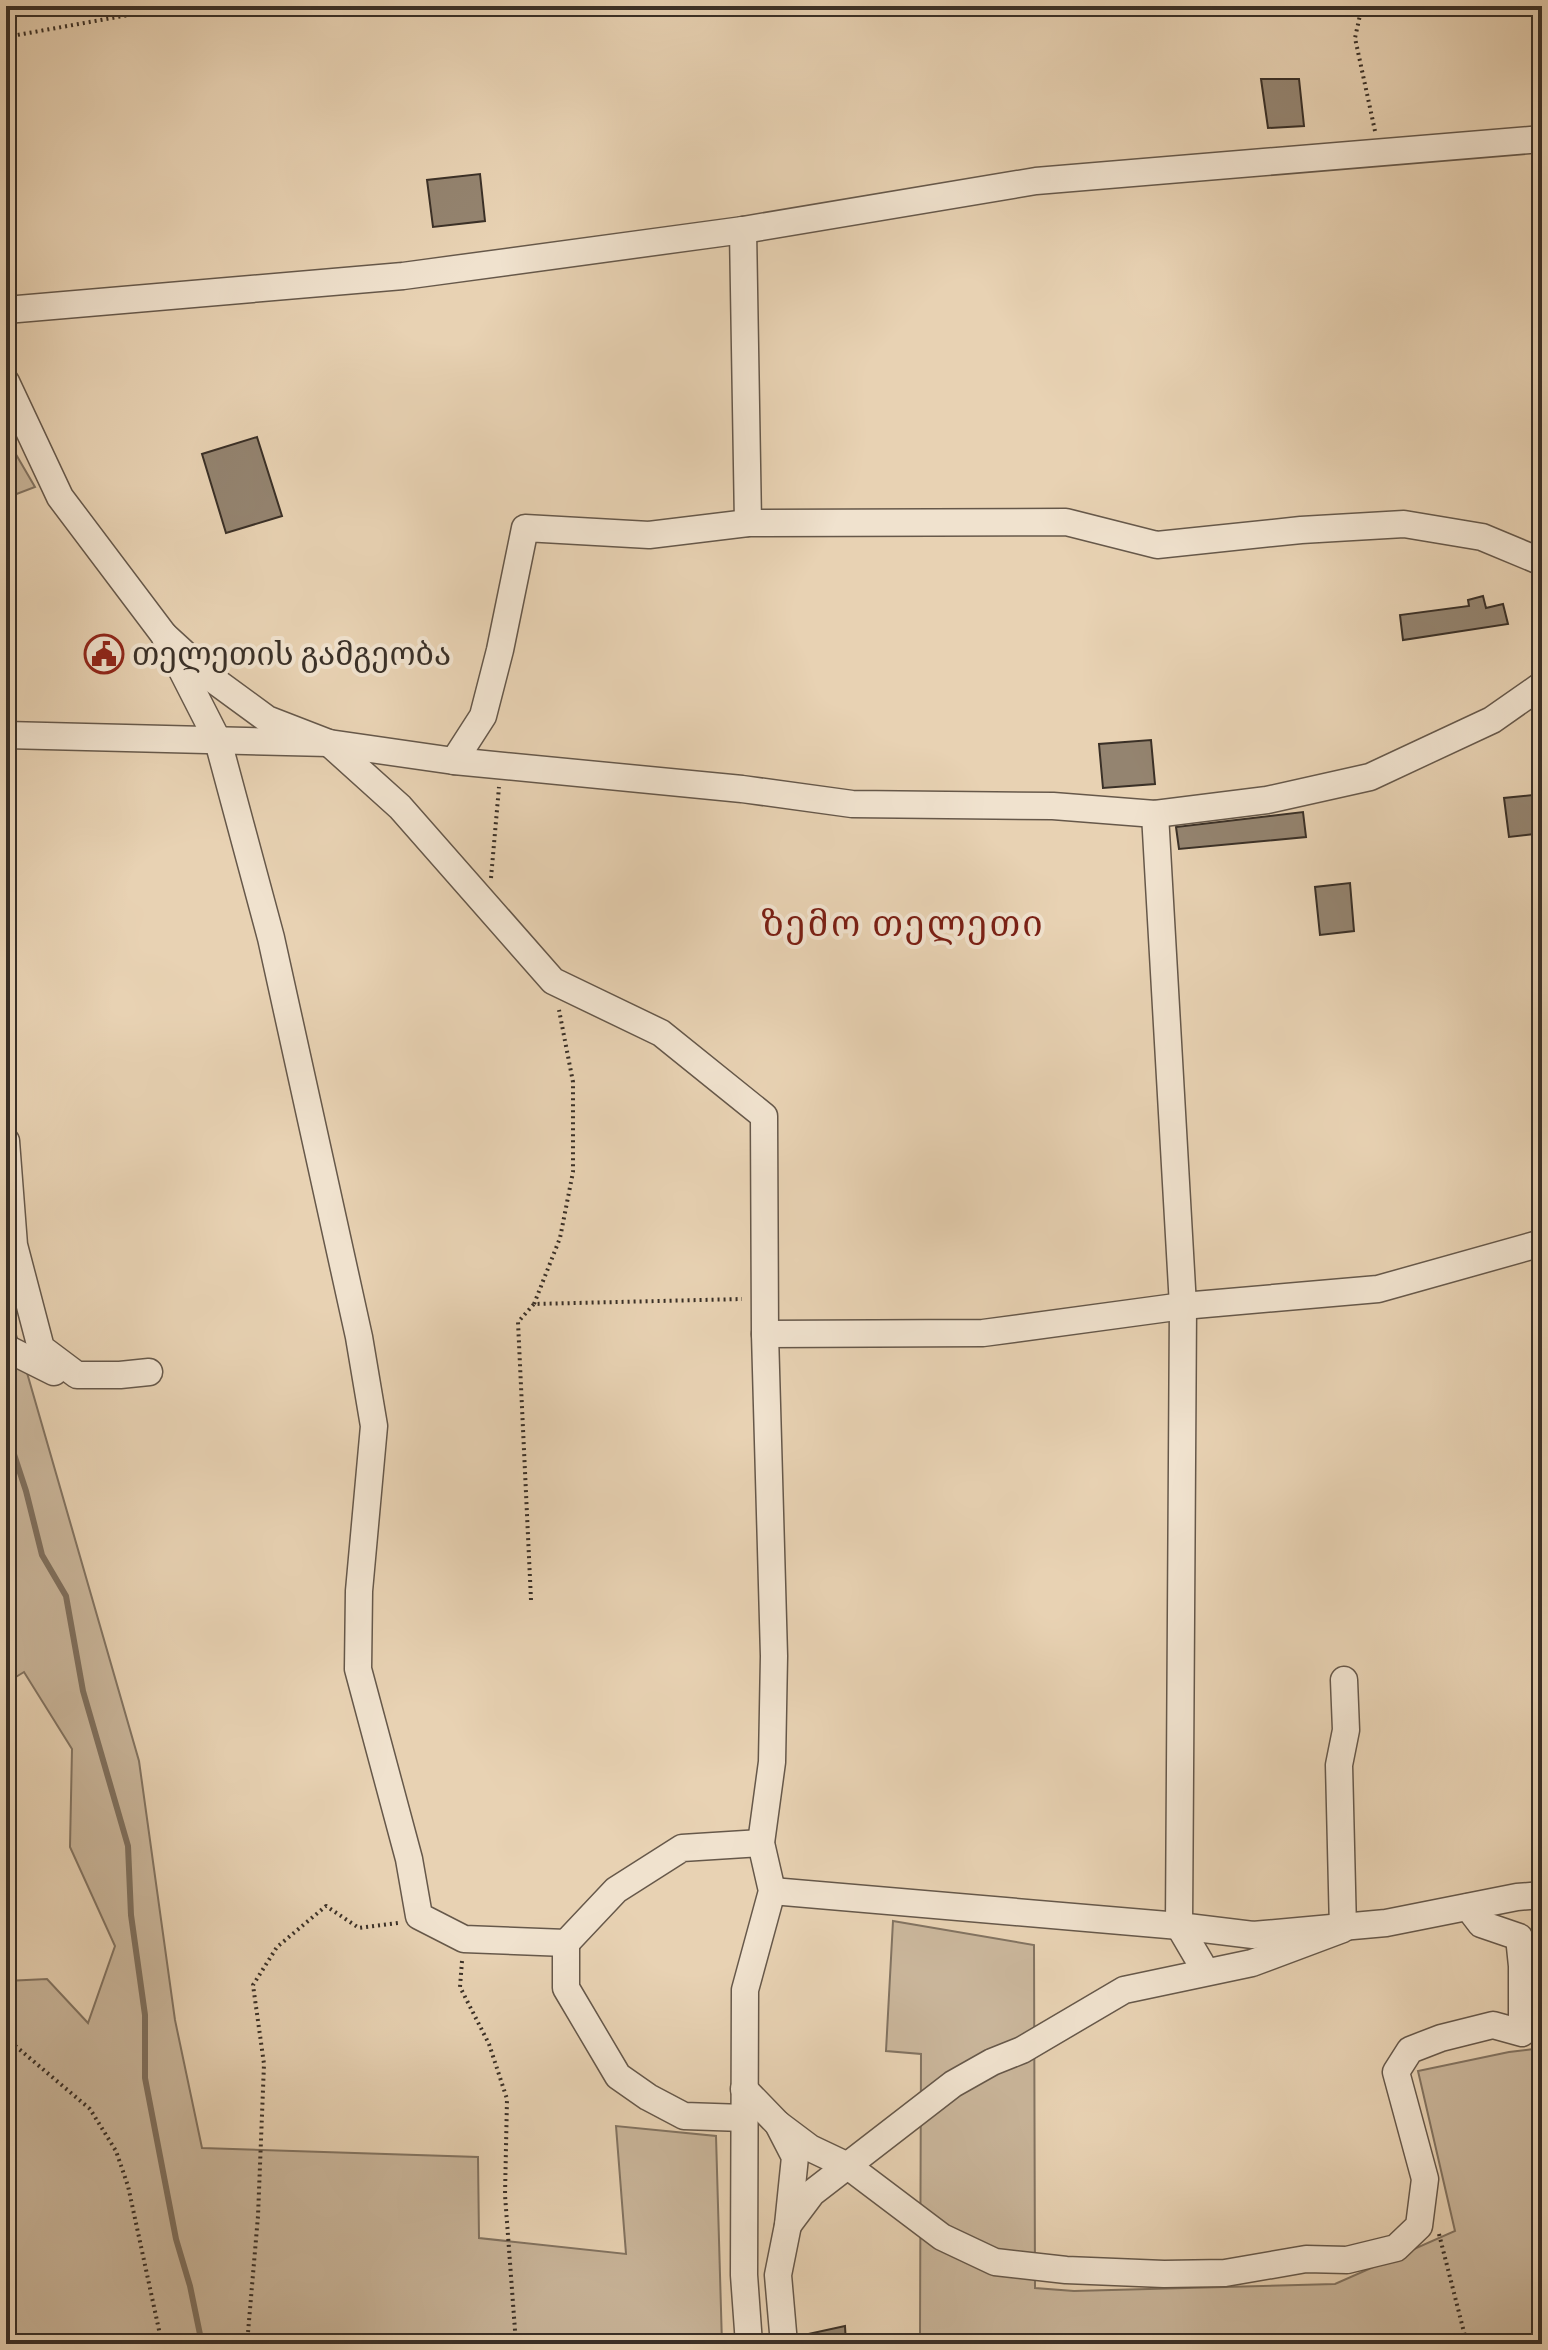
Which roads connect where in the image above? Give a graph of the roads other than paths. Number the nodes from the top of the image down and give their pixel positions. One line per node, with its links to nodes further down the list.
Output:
1 (1542, 139): 2 (street)
2 (743, 230): 3 (street); 5 (street)
3 (6, 310)
4 (6, 382): 7 (street)
5 (748, 523): 6 (street); 13 (street)
6 (1542, 562)
7 (164, 635): 9 (street); 11 (street)
8 (1542, 685): 14 (street)
9 (244, 701): 11 (street); 12 (street)
10 (6, 735): 11 (street)
11 (218, 741): 12 (street); 30 (street)
12 (329, 743): 13 (street); 18 (street)
13 (454, 761): 14 (street)
14 (1155, 814): 17 (street)
15 (6, 1141): 21 (street)
16 (1542, 1243): 17 (street)
17 (1183, 1306): 18 (street); 27 (street)
18 (765, 1334): 23 (street)
19 (6, 1348): 21 (street)
20 (149, 1372): 21 (street)
21 (77, 1375)
22 (1344, 1680): 28 (street)
23 (761, 1843): 24 (street); 30 (street)
24 (772, 1891): 27 (street); 33 (street)
25 (1542, 1895): 26 (street)
26 (1468, 1907): 28 (street); 29 (street)
27 (1179, 1926): 28 (street); 31 (street)
28 (1343, 1929): 31 (street)
29 (1531, 1936): 32 (street)
30 (566, 1943): 34 (street)
31 (1206, 1972): 36 (street)
32 (1532, 2030): 36 (street)
33 (744, 2089): 34 (street); 35 (street)
34 (744, 2118): 38 (street)
35 (778, 2124): 36 (street); 37 (street)
36 (848, 2166): 37 (street)
37 (788, 2225): 39 (street)
38 (749, 2344)
39 (784, 2344)

